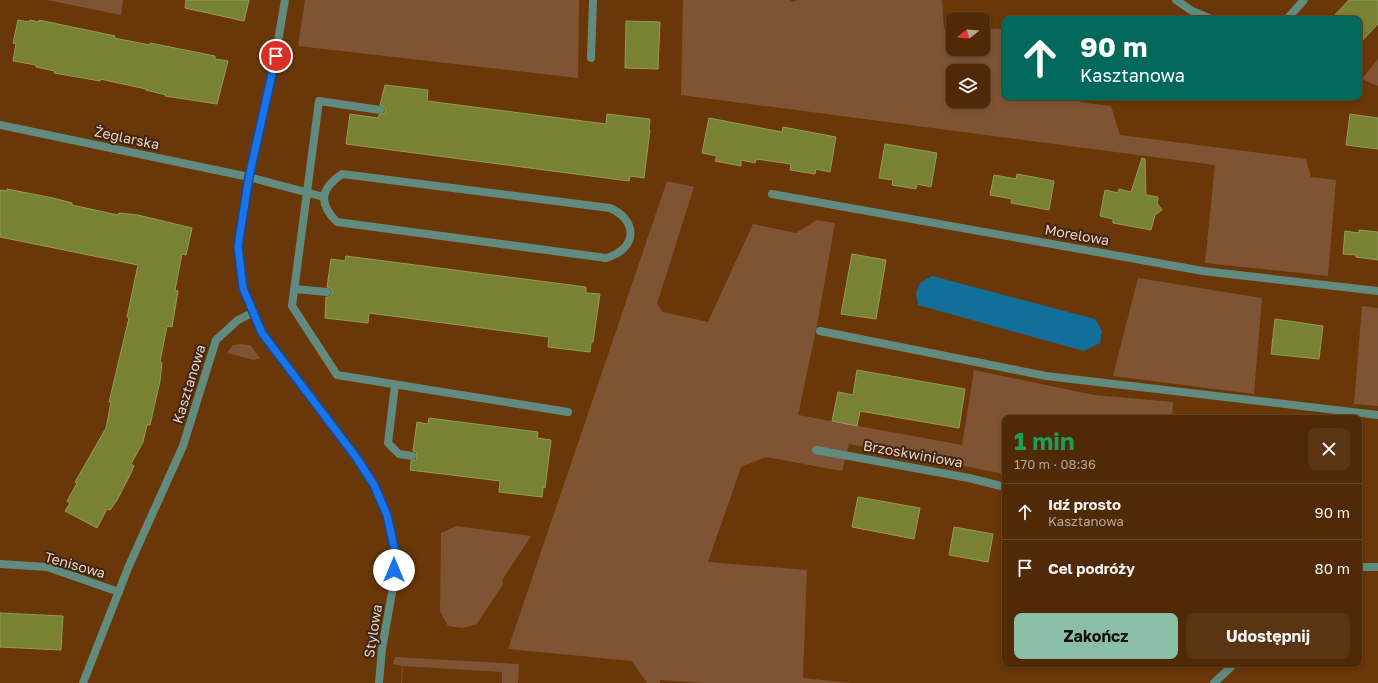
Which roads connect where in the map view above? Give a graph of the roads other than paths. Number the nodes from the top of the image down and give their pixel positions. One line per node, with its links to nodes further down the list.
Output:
1 (285, 0): 10 (street)
2 (593, 0): 7 (street)
3 (1176, 0): 5 (street)
4 (1304, 0): 6 (street)
5 (1204, 16)
6 (1290, 16)
7 (591, 58)
8 (380, 110): 11 (street)
9 (0, 124): 10 (street, Żeglarska)
10 (249, 177): 11 (street, Żeglarska); 17 (street)
11 (307, 193): 13 (street, Żeglarska); 14 (street)
12 (772, 194): 15 (street, Morelowa)
13 (324, 197): 13 (street)
14 (294, 289): 16 (street); 19 (street)
15 (1378, 291)
16 (327, 292)
17 (252, 313): 28 (street, Kasztanowa); 31 (street, Stylowa)
18 (820, 331): 21 (street)
19 (395, 385): 20 (street); 23 (street)
20 (568, 412)
21 (1378, 415)
22 (816, 450): 24 (street, Brzoskwiniowa)
23 (412, 456)
24 (1002, 486)
25 (0, 564): 28 (street, Tenisowa)
26 (1362, 567): 27 (street)
27 (1378, 567)
28 (118, 592): 30 (street, Kasztanowa)
29 (1231, 667): 32 (street)
30 (82, 683)
31 (379, 683)
32 (1214, 683)

